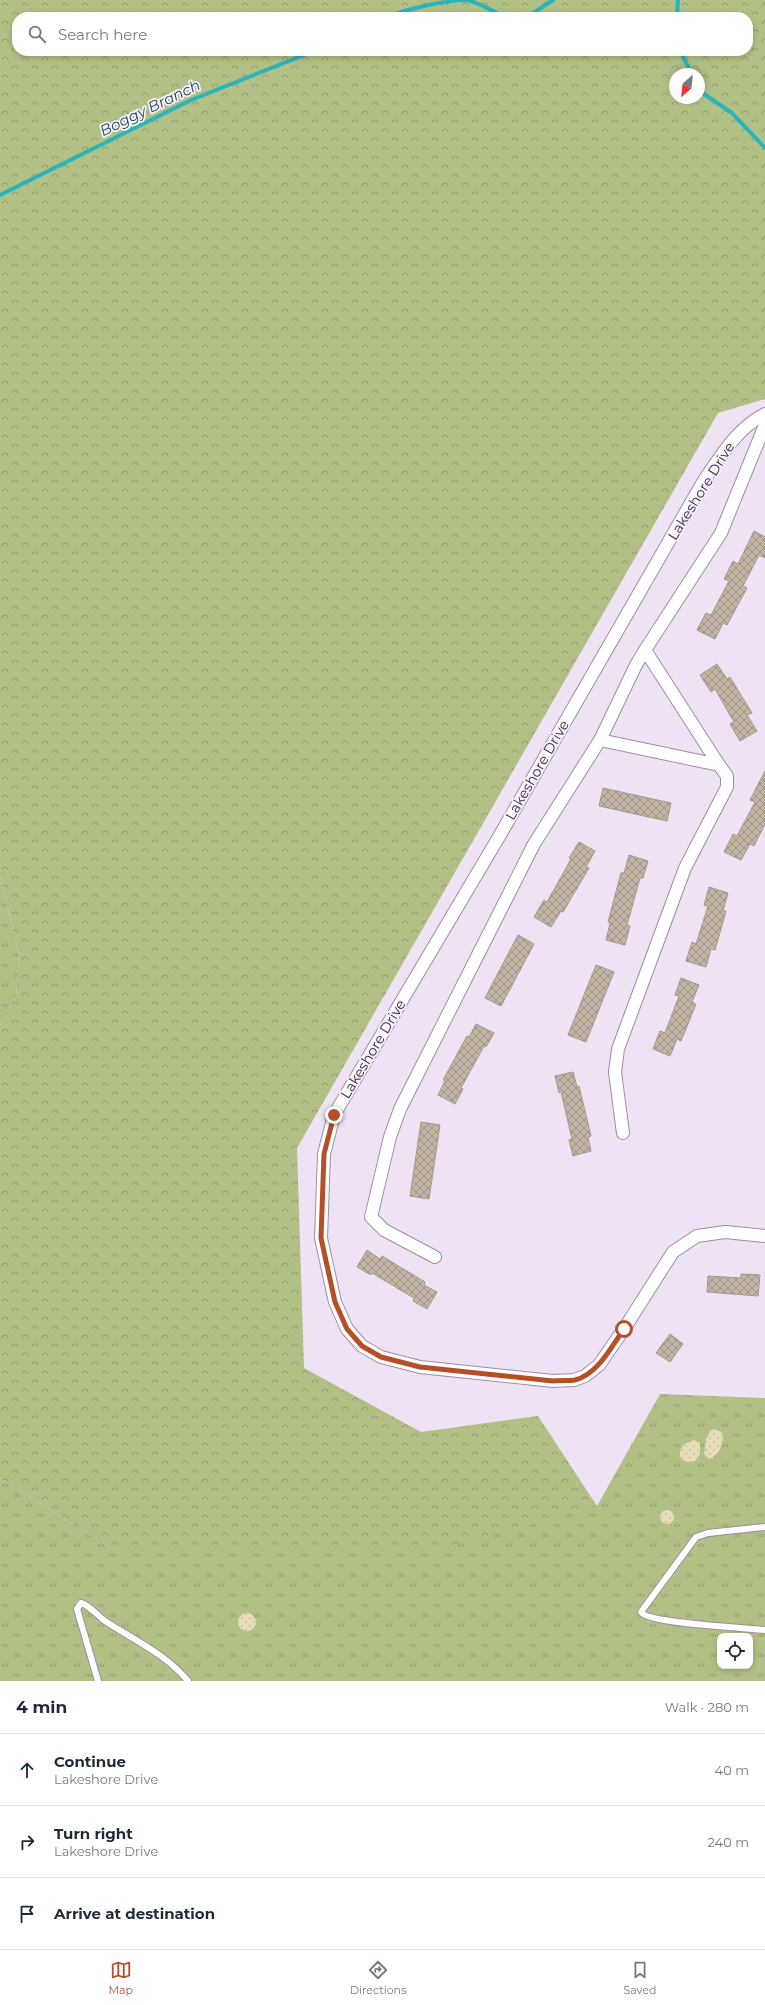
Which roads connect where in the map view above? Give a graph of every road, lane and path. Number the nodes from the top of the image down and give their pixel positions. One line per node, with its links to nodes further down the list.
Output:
1 (765, 414): 7 (street, Lakeshore Drive)
2 (765, 425): 3 (street, Lakeshore Drive)
3 (645, 650): 4 (street, Lakeshore Drive); 5 (street)
4 (600, 740): 5 (street); 8 (street, Lakeshore Drive)
5 (718, 765): 6 (street)
6 (623, 1133)
7 (765, 1236)
8 (435, 1257)
9 (765, 1527): 10 (lane)
10 (765, 1630)
11 (98, 1681): 12 (lane)
12 (188, 1681)

